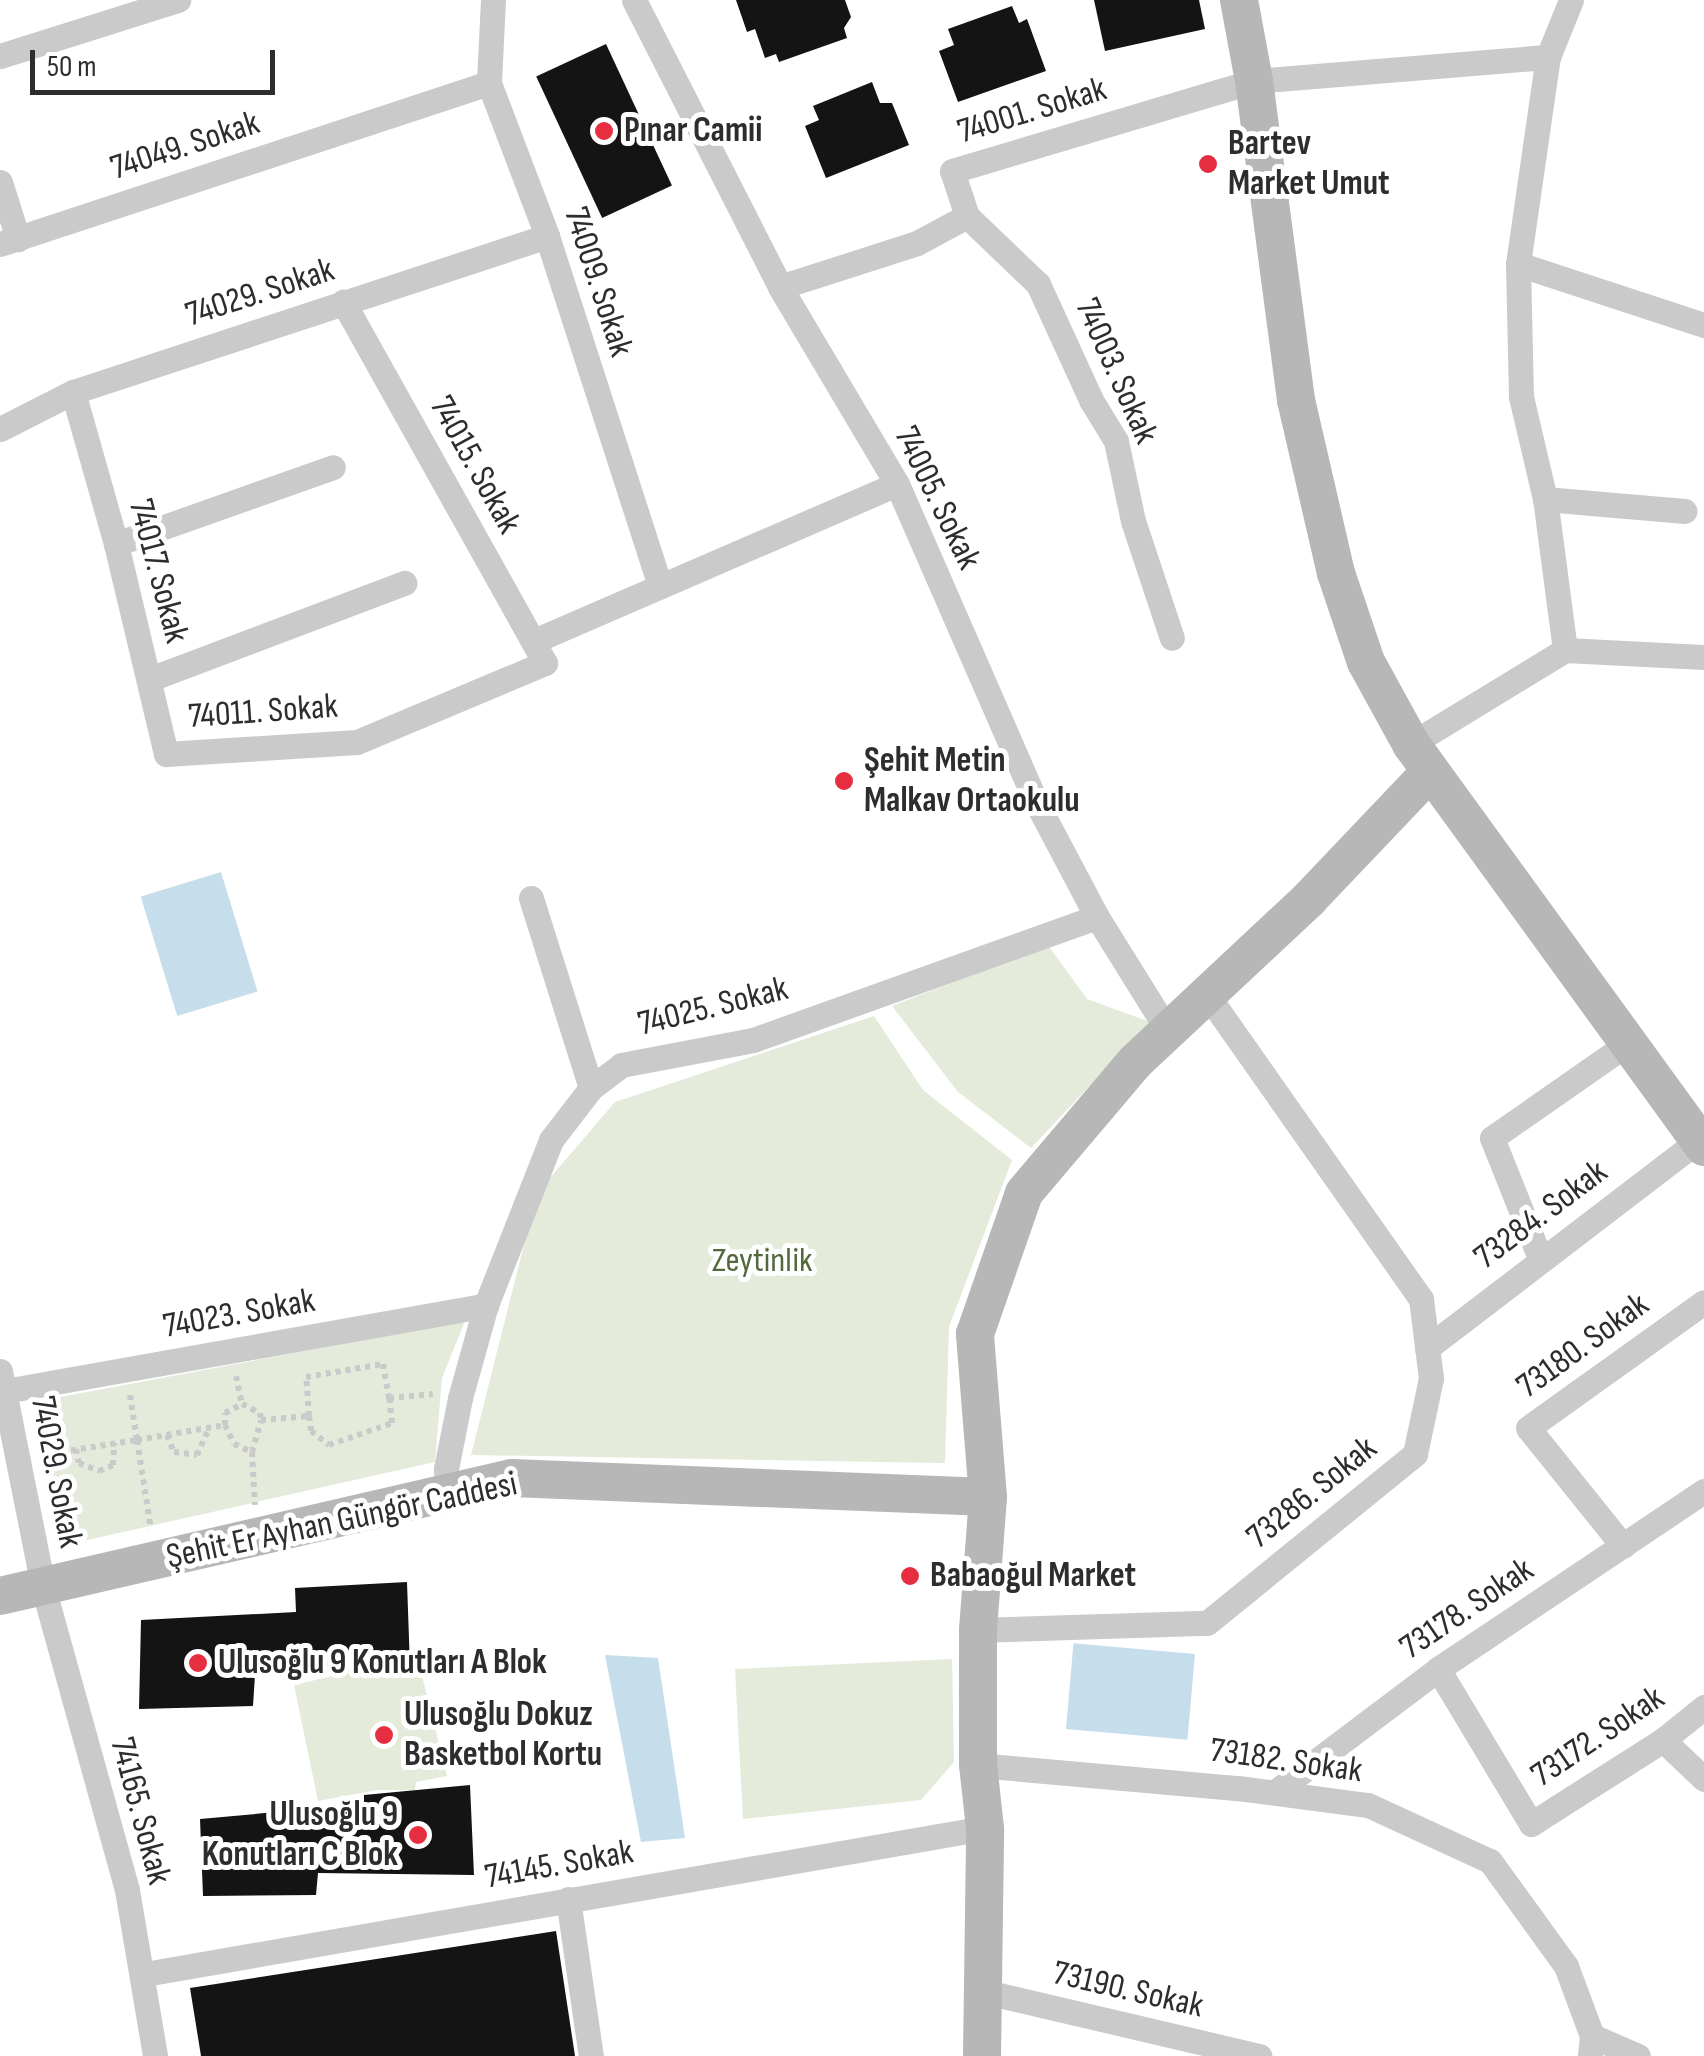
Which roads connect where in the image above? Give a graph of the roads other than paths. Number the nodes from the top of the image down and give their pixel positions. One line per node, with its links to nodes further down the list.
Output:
1 (178, 0): 6 (street)
2 (493, 0): 9 (street, 74009. Sokak)
3 (634, 0): 15 (street, 74005. Sokak)
4 (1239, 0): 8 (main road)
5 (1571, 0): 7 (street)
6 (0, 56)
7 (1548, 57): 8 (street); 14 (street)
8 (1254, 81): 11 (street, 74001. Sokak); 32 (main road)
9 (489, 83): 12 (street, 74009. Sokak); 13 (street, 74049. Sokak)
10 (0, 182): 13 (street)
11 (968, 216): 15 (street); 27 (street, 74003. Sokak)
12 (547, 236): 16 (street, 74029. Sokak); 26 (street, 74009. Sokak)
13 (9, 241)
14 (1518, 264): 17 (street); 22 (street)
15 (780, 286): 21 (street, 74005. Sokak)
16 (342, 302): 18 (street, 74029. Sokak); 29 (street, 74015. Sokak)
17 (1704, 324)
18 (73, 392): 19 (street, 74029. Sokak); 24 (street, 74017. Sokak)
19 (0, 429)
20 (333, 467): 24 (street)
21 (897, 484): 26 (street, 74011. Sokak); 34 (street, 74005. Sokak)
22 (1545, 499): 23 (street); 28 (street)
23 (1684, 511)
24 (116, 544): 31 (street, 74017. Sokak)
25 (404, 582): 31 (street, 74017. Sokak)
26 (660, 585): 29 (street, 74011. Sokak)
27 (1172, 638)
28 (1565, 650): 30 (street); 32 (street)
29 (539, 652): 31 (street, 74011. Sokak)
30 (1704, 657)
31 (150, 679)
32 (1421, 757): 35 (main road); 37 (main road)
33 (531, 898): 38 (street)
34 (1097, 917): 36 (street, 74005. Sokak); 38 (street, 74025. Sokak)
35 (1207, 995): 36 (main road); 43 (street, 73286. Sokak)
36 (1168, 1031): 46 (main road)
37 (1628, 1043): 39 (main road); 40 (street)
38 (591, 1088): 42 (street, 74025. Sokak)
39 (1701, 1144): 40 (street, 73284. Sokak)
40 (1540, 1258): 43 (street, 73284. Sokak)
41 (1704, 1302): 48 (street, 73180. Sokak)
42 (486, 1305): 44 (street, 74023. Sokak); 45 (street, 74025. Sokak)
43 (1427, 1348): 51 (street, 73286. Sokak)
44 (1, 1377): 49 (street, 74029. Sokak)
45 (448, 1492): 46 (main road, Şehit Er Ayhan Güngör Caddesi); 49 (main road, Şehit Er Ayhan Güngör Caddesi)
46 (988, 1497): 51 (main road)
47 (1702, 1497): 48 (street, 73178. Sokak)
48 (1623, 1546): 52 (street, 73178. Sokak)
49 (42, 1586): 50 (main road, Şehit Er Ayhan Güngör Caddesi); 60 (street, 74165. Sokak)
50 (0, 1596)
51 (978, 1630): 55 (main road)
52 (1438, 1669): 54 (street, 73172. Sokak); 57 (street, 73178. Sokak)
53 (1704, 1707): 54 (street, 73172. Sokak)
54 (1663, 1740): 56 (street)
55 (978, 1765): 57 (street, 73182. Sokak); 58 (main road)
56 (1704, 1779)
57 (1275, 1792): 62 (street, 73182. Sokak)
58 (985, 1828): 59 (street, 74145. Sokak); 61 (main road)
59 (568, 1899): 60 (street, 74145. Sokak); 64 (street)
60 (144, 1974): 63 (street, 74165. Sokak)
61 (982, 1991): 65 (main road); 66 (street, 73190. Sokak)
62 (1591, 2046): 67 (street)
63 (155, 2056)
64 (591, 2056)
65 (982, 2056)
66 (1259, 2056)
67 (1638, 2056)

